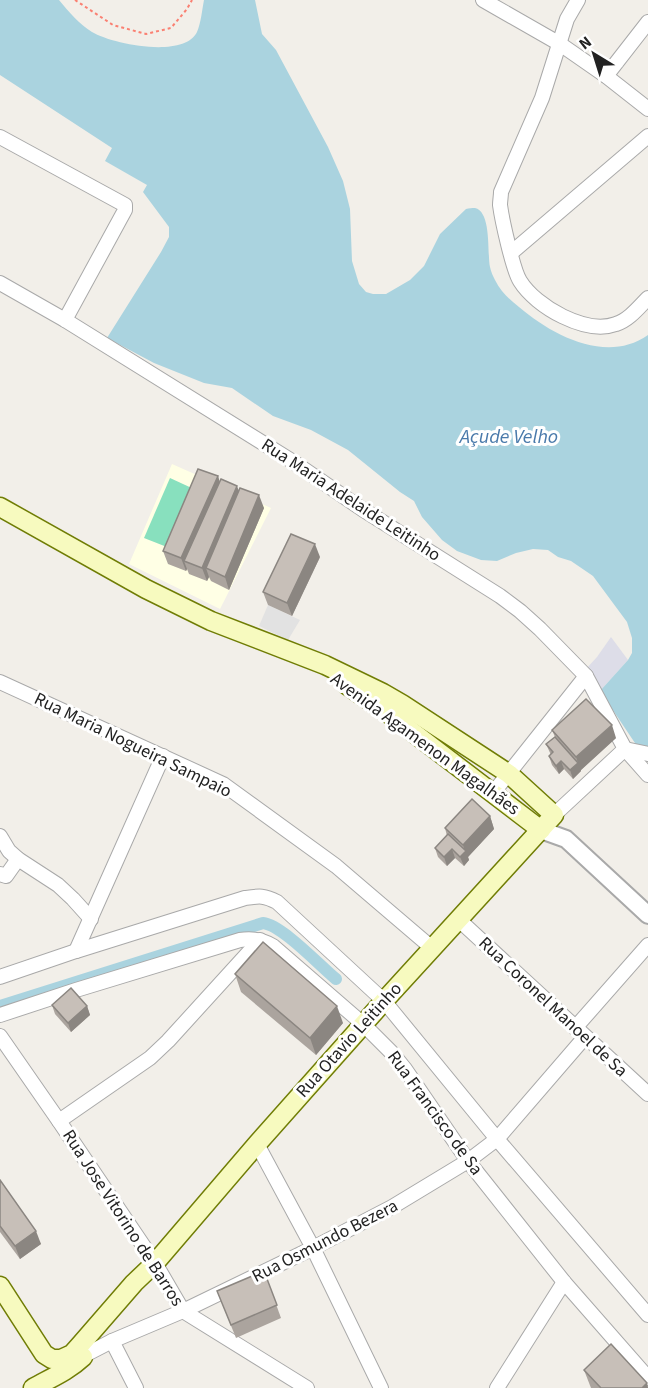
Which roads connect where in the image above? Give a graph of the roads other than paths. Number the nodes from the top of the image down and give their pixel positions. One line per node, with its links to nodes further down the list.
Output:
1 (483, 0): 4 (street)
2 (578, 0): 4 (street)
3 (648, 22): 5 (street)
4 (560, 44): 5 (street); 9 (street)
5 (606, 76): 6 (street)
6 (648, 110)
7 (648, 136): 9 (street)
8 (0, 137): 13 (street)
9 (511, 253): 12 (street)
10 (0, 283): 13 (street, Rua Maria Adelaide Leitinho)
11 (648, 298): 12 (street)
12 (643, 311)
13 (65, 320): 15 (street, Rua Maria Adelaide Leitinho)
14 (0, 507): 17 (main road, Avenida Agamenon Magalhães)
15 (586, 676): 19 (street, Rua Maria Adelaide Leitinho); 23 (street)
16 (0, 682): 21 (street, Rua Maria Nogueira Sampaio)
17 (419, 725): 18 (main road, Avenida Agamenon Magalhães); 22 (main road, Avenida Agamenon Magalhães)
18 (467, 746): 22 (main road); 23 (main road, Avenida Agamenon Magalhães)
19 (625, 749): 20 (street); 24 (street, Rua Maria Adelaide Leitinho); 26 (street)
20 (648, 754)
21 (163, 756): 33 (street); 37 (street, Rua Maria Nogueira Sampaio)
22 (456, 765): 25 (main road, Avenida Agamenon Magalhães)
23 (509, 774): 25 (street); 26 (main road, Avenida Agamenon Magalhães)
24 (648, 775)
25 (493, 793): 27 (main road, Avenida Agamenon Magalhães)
26 (554, 815): 27 (main road, Rua Otavio Leitinho); 29 (street)
27 (541, 830): 29 (street); 34 (main road, Rua Otavio Leitinho)
28 (0, 836): 30 (street)
29 (566, 839): 32 (street)
30 (18, 859): 31 (street); 33 (street)
31 (0, 873)
32 (648, 915)
33 (91, 919): 38 (street)
34 (458, 919): 37 (main road, Rua Otavio Leitinho); 43 (street, Rua Coronel Manoel de Sa)
35 (260, 940): 41 (street); 42 (street, Rua Francisco de Sa); 46 (street)
36 (648, 945): 43 (street, Rua Osmundo Bezera)
37 (432, 948): 40 (main road, Rua Otavio Leitinho)
38 (76, 951): 39 (street); 40 (street)
39 (0, 977)
40 (384, 1000): 42 (main road, Rua Otavio Leitinho); 47 (street)
41 (0, 1015)
42 (363, 1024): 48 (main road, Rua Otavio Leitinho); 49 (street, Rua Francisco de Sa)
43 (580, 1033): 45 (street, Rua Coronel Manoel de Sa); 47 (street, Rua Osmundo Bezera)
44 (0, 1036): 46 (street, Rua Jose Vitorino de Barros)
45 (647, 1092)
46 (59, 1120): 51 (street, Rua Jose Vitorino de Barros)
47 (497, 1139): 49 (street, Rua Osmundo Bezera); 55 (street)
48 (257, 1144): 50 (street); 51 (main road, Rua Otavio Leitinho)
49 (468, 1161): 50 (street, Rua Osmundo Bezera); 52 (street, Rua Francisco de Sa)
50 (314, 1248): 54 (street, Rua Osmundo Bezera); 63 (street)
51 (151, 1266): 54 (street, Rua Jose Vitorino de Barros); 57 (main road, Rua Otavio Leitinho); 58 (main road, Rua Otavio Leitinho)
52 (564, 1282): 59 (street, Rua Francisco de Sa); 64 (street)
53 (0, 1286): 57 (main road)
54 (183, 1311): 56 (street, Rua Osmundo Bezera); 62 (street, Rua Jose Vitorino de Barros)
55 (648, 1315)
56 (112, 1341): 58 (street, Rua Osmundo Bezera); 61 (street)
57 (44, 1354): 60 (main road)
58 (83, 1356): 60 (main road, Rua Otavio Leitinho)
59 (648, 1378)
60 (40, 1384)
61 (136, 1388)
62 (307, 1388)
63 (381, 1388)
64 (497, 1388)

